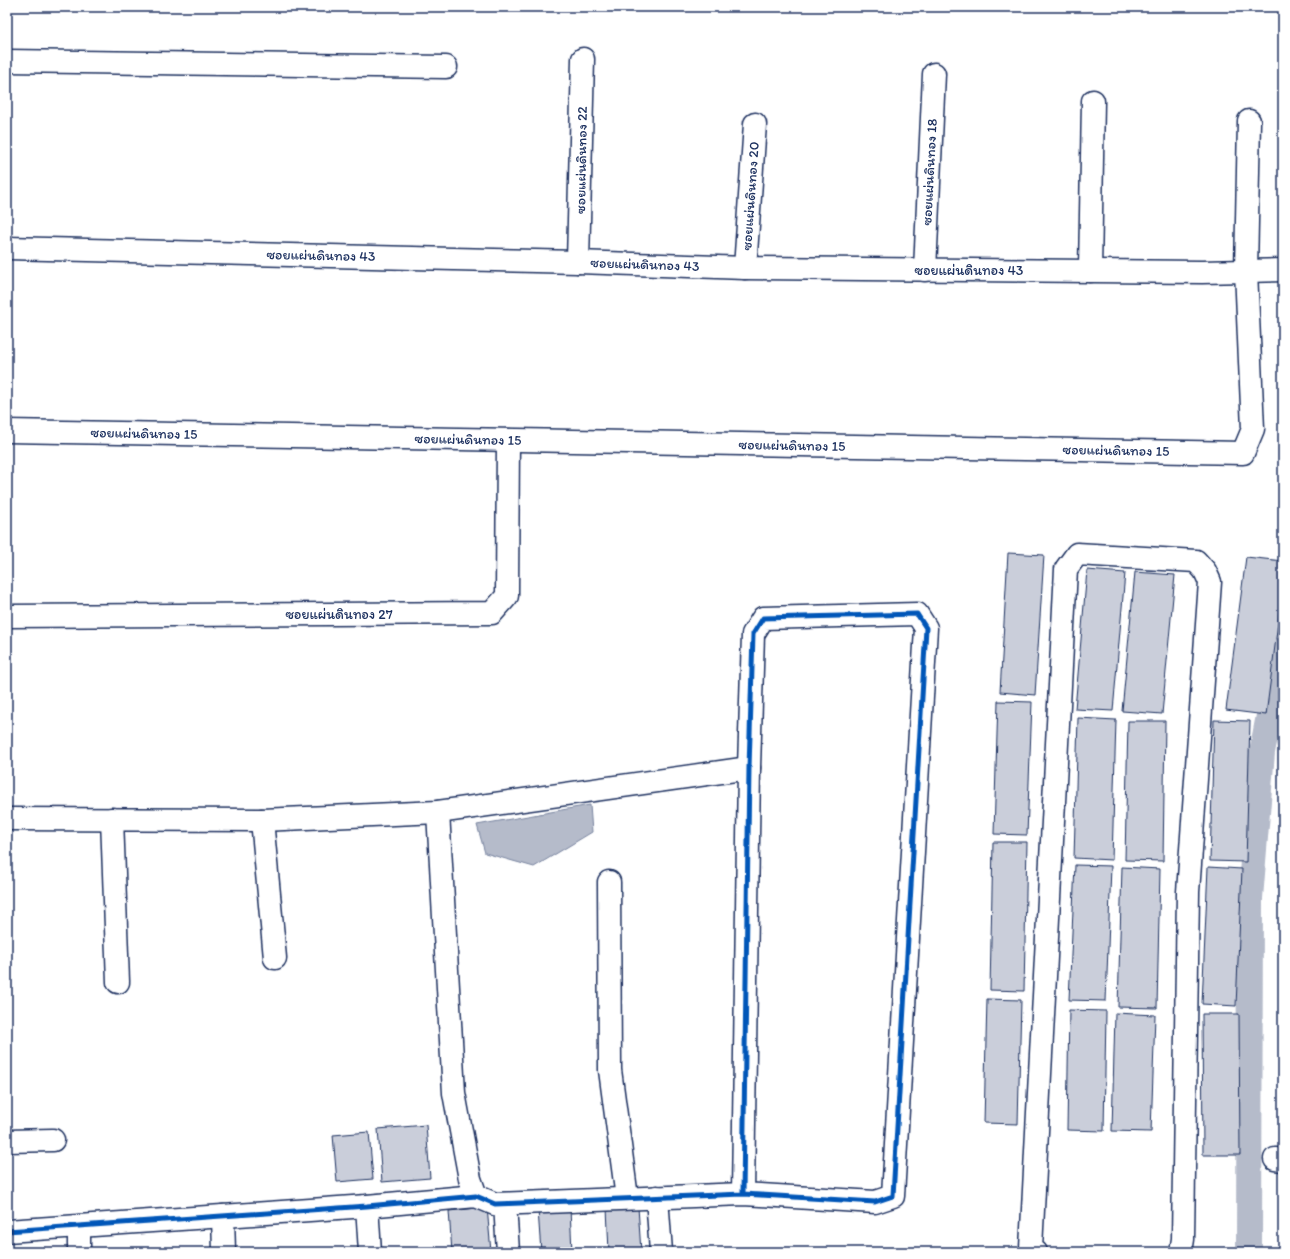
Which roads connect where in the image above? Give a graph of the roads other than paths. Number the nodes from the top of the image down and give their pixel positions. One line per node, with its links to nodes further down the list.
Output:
1 (583, 59): 9 (street, ซอยแผ่นดินทอง 22)
2 (7, 61): 3 (street)
3 (446, 67)
4 (934, 74): 11 (street, ซอยแผ่นดินทอง 18)
5 (1093, 101): 14 (street)
6 (1249, 121): 13 (street, ซอยแผ่นดินทอง 15)
7 (755, 124): 10 (street, ซอยแผ่นดินทอง 20)
8 (7, 248): 9 (street, ซอยแผ่นดินทอง 43)
9 (578, 262): 10 (street, ซอยแผ่นดินทอง 43)
10 (745, 268): 11 (street, ซอยแผ่นดินทอง 43)
11 (924, 270): 14 (street, ซอยแผ่นดินทอง 43)
12 (1283, 270): 13 (street, ซอยแผ่นดินทอง 43)
13 (1246, 271): 14 (street, ซอยแผ่นดินทอง 43); 16 (street, ซอยแผ่นดินทอง 15)
14 (1090, 272)
15 (7, 431): 16 (street, ซอยแผ่นดินทอง 15)
16 (508, 440): 17 (street, ซอยแผ่นดินทอง 27)
17 (7, 616)
18 (749, 768): 19 (street); 28 (street); 28 (street)
19 (438, 812): 22 (street); 29 (street)
20 (7, 819): 21 (street)
21 (112, 819): 22 (street); 25 (street)
22 (262, 820): 24 (street)
23 (609, 882): 31 (street)
24 (275, 958)
25 (118, 982)
26 (53, 1140): 27 (street)
27 (7, 1141)
28 (743, 1194): 30 (street)
29 (476, 1196): 32 (street); 33 (street)
30 (657, 1197): 31 (street); 41 (street)
31 (627, 1198): 32 (street)
32 (505, 1204): 40 (street)
33 (367, 1206): 34 (street); 39 (street)
34 (223, 1216): 35 (street); 38 (street)
35 (79, 1226): 36 (street); 37 (street)
36 (7, 1231)
37 (80, 1252)
38 (224, 1252)
39 (370, 1252)
40 (508, 1252)
41 (661, 1252)
42 (1036, 1252): 43 (street)
43 (1180, 1252)

